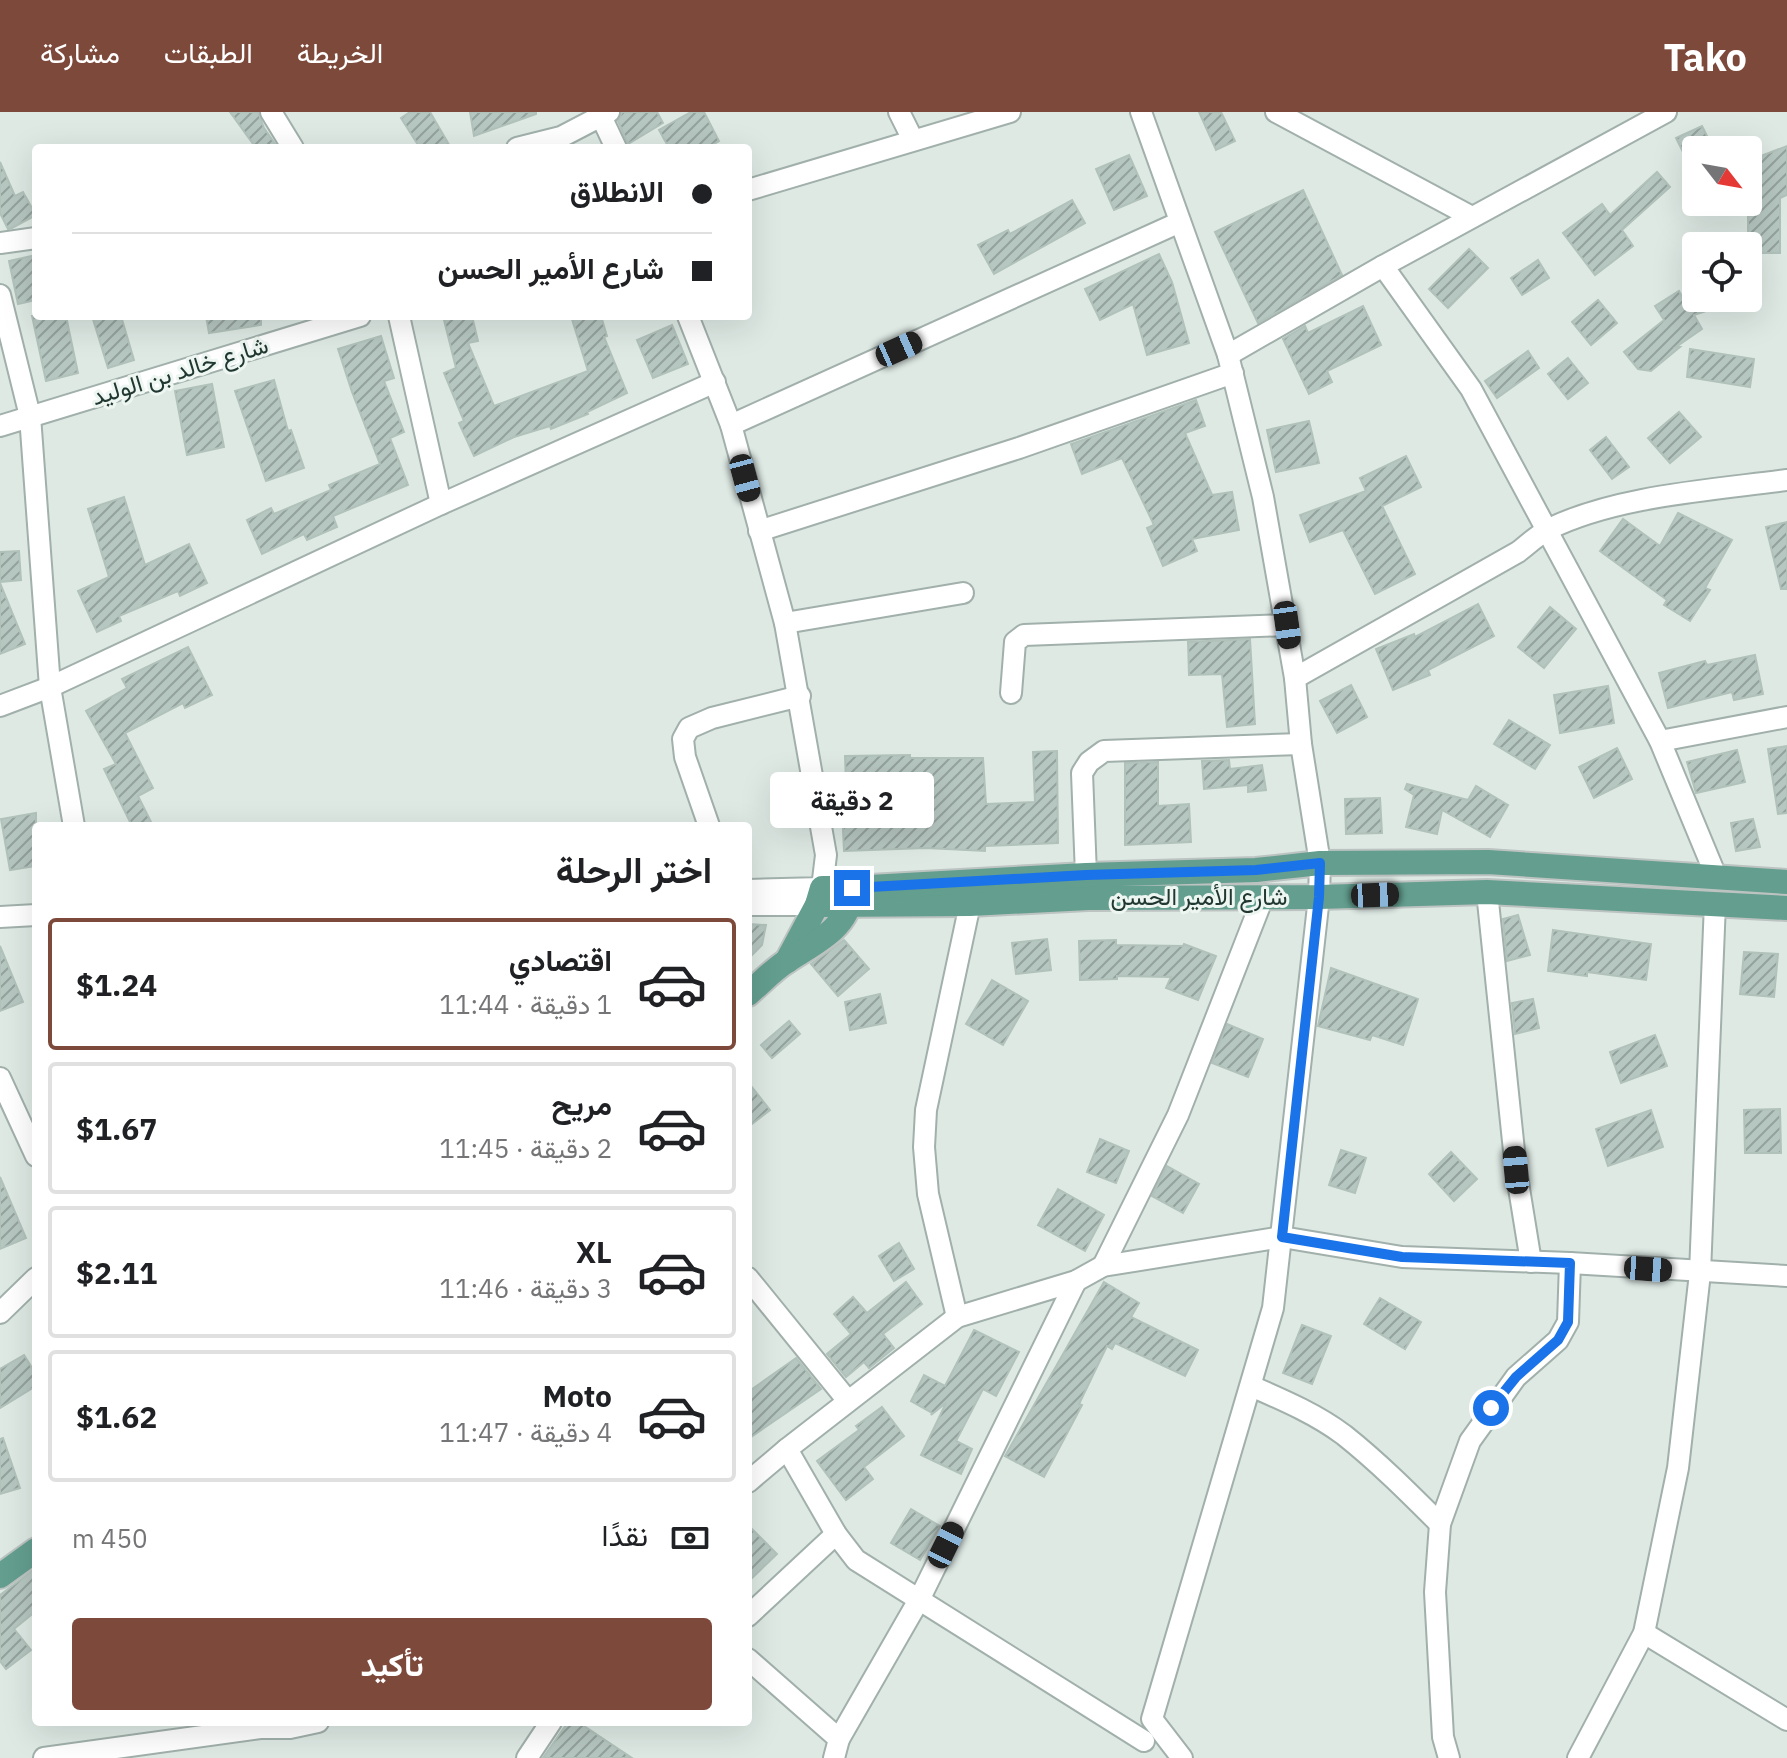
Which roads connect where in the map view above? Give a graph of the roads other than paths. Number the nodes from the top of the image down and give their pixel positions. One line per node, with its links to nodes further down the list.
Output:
1 (271, 112): 9 (street)
2 (899, 112): 8 (street)
3 (1010, 112): 8 (street)
4 (1141, 112): 14 (street)
5 (1276, 112): 13 (street)
6 (1666, 112): 13 (street)
7 (603, 114): 10 (street); 11 (street)
8 (913, 140): 12 (street)
9 (291, 144)
10 (533, 144)
11 (614, 144)
12 (752, 189)
13 (1472, 217): 17 (street)
14 (1180, 222): 22 (street); 25 (street)
15 (32, 239): 16 (street)
16 (0, 243)
17 (1383, 266): 22 (street); 30 (street)
18 (0, 295): 24 (street)
19 (347, 320): 24 (street, شارع خالد بن الوليد)
20 (400, 320): 28 (street)
21 (690, 320): 23 (street)
22 (1231, 364): 29 (street); 33 (street)
23 (715, 382): 25 (street); 28 (street)
24 (30, 416): 26 (street, شارع خالد بن الوليد); 35 (street)
25 (731, 425): 29 (street)
26 (0, 426)
27 (1787, 480): 30 (street)
28 (441, 504): 35 (street)
29 (759, 531): 32 (street)
30 (1546, 531): 34 (street); 40 (street)
31 (963, 593): 32 (street)
32 (785, 623): 37 (street)
33 (1287, 625): 34 (street); 36 (street)
34 (1295, 678): 41 (street)
35 (50, 687): 38 (street); 42 (street)
36 (1011, 693)
37 (800, 696): 43 (street); 44 (street)
38 (0, 706)
39 (1787, 717): 40 (street)
40 (1660, 741): 47 (street)
41 (1301, 744): 45 (street); 46 (street)
42 (73, 822)
43 (708, 822)
44 (826, 855): 52 (street); 53 (street)
45 (1320, 863): 46 (main road, شارع الأمير الحسن); 47 (main road, شارع الأمير الحسن); 54 (street)
46 (1086, 875): 53 (main road, شارع الأمير الحسن)
47 (1716, 876): 48 (main road, شارع الأمير الحسن)
48 (1787, 882)
49 (752, 890): 52 (street)
50 (1487, 892): 54 (main road, شارع الأمير الحسن); 55 (main road, شارع الأمير الحسن); 66 (street)
51 (1264, 895): 54 (main road, شارع الأمير الحسن); 57 (main road, شارع الأمير الحسن); 68 (street)
52 (820, 896): 53 (main road, شارع الأمير الحسن); 56 (street); 61 (main road)
53 (851, 897): 57 (main road, شارع الأمير الحسن); 61 (main road)
54 (1319, 897): 65 (street)
55 (1715, 903): 58 (main road, شارع الأمير الحسن); 69 (street)
56 (752, 904)
57 (970, 904): 75 (street)
58 (1787, 908)
59 (32, 915): 60 (street)
60 (0, 917)
61 (787, 961): 62 (main road)
62 (752, 991)
63 (0, 1078): 64 (street)
64 (32, 1147)
65 (1282, 1237): 66 (street); 68 (street); 76 (street)
66 (1531, 1262): 67 (street)
67 (1570, 1263): 69 (street); 80 (street)
68 (1103, 1266): 71 (street)
69 (1700, 1273): 70 (street); 86 (street)
70 (1787, 1276)
71 (1076, 1281): 75 (street); 84 (street)
72 (32, 1282): 74 (street)
73 (752, 1283): 77 (street)
74 (0, 1313)
75 (957, 1317): 77 (street)
76 (1251, 1386): 80 (street); 88 (street)
77 (848, 1401): 78 (street)
78 (787, 1449): 79 (street); 81 (street)
79 (752, 1479)
80 (1440, 1524): 97 (street)
81 (836, 1534): 84 (street); 85 (street)
82 (32, 1553): 83 (main road)
83 (0, 1576)
84 (920, 1598): 92 (street); 93 (street)
85 (752, 1612)
86 (1644, 1633): 89 (street); 98 (street)
87 (752, 1663): 92 (street)
88 (1152, 1719): 93 (street); 96 (street)
89 (1787, 1720)
90 (299, 1726): 94 (street)
91 (548, 1726): 95 (street)
92 (836, 1748)
93 (1141, 1749)
94 (44, 1758)
95 (527, 1758)
96 (1182, 1758)
97 (1449, 1758)
98 (1578, 1758)

